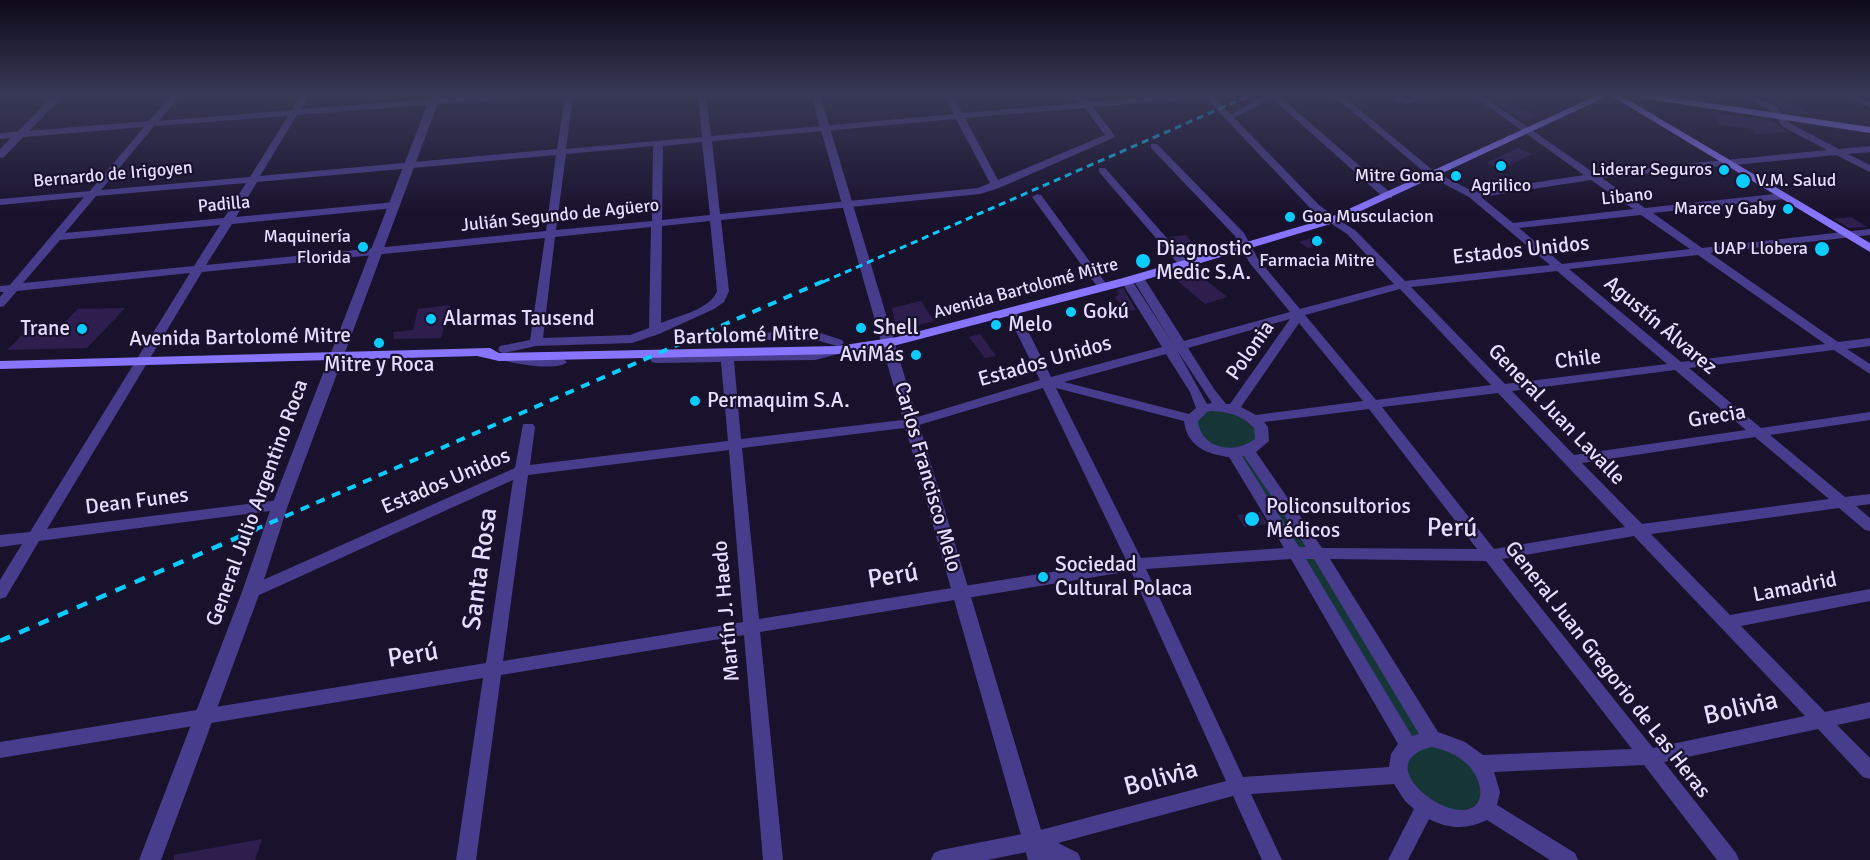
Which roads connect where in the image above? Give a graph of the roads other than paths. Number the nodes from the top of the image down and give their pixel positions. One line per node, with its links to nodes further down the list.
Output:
1 (18, 135): 19 (street)
2 (21, 135): 26 (street)
3 (142, 135): 35 (street)
4 (279, 135): 33 (street)
5 (421, 135): 28 (street, General Julio Argentino Roca)
6 (564, 135): 24 (street)
7 (706, 135): 20 (street)
8 (748, 135): 20 (street, Bernardo de Irigoyen)
9 (828, 135): 41 (street, Carlos Francisco Melo)
10 (969, 135): 34 (street)
11 (1110, 135): 34 (street, Julián Segundo de Agüero)
12 (1246, 135): 45 (street, General Juan Lavalle)
13 (1318, 135): 38 (street)
14 (1386, 135): 31 (street, Agustín Álvarez)
15 (1521, 135): 31 (main road, Avenida Bartolomé Mitre)
16 (1536, 135): 32 (street)
17 (1682, 135): 27 (main road)
18 (1805, 135): 25 (street)
19 (0, 136)
20 (706, 139): 21 (street, Bernardo de Irigoyen); 44 (street)
21 (658, 143): 24 (street, Bernardo de Irigoyen); 47 (street)
22 (1154, 146): 53 (street, General Juan Gregorio de Las Heras)
23 (1870, 148): 25 (street)
24 (561, 152): 28 (street, Bernardo de Irigoyen); 50 (street)
25 (1837, 152): 27 (street); 29 (street)
26 (0, 155)
27 (1727, 162): 32 (street); 39 (main road)
28 (410, 165): 33 (street, Bernardo de Irigoyen); 42 (street, General Julio Argentino Roca)
29 (1870, 169)
30 (1102, 170): 57 (street)
31 (1432, 174): 36 (street, Agustín Álvarez); 38 (main road, Avenida Bartolomé Mitre)
32 (1595, 176): 36 (street); 43 (street)
33 (252, 179): 35 (street, Bernardo de Irigoyen); 46 (street)
34 (996, 186): 41 (street, Julián Segundo de Agüero)
35 (92, 194): 40 (street, Bernardo de Irigoyen); 52 (street)
36 (1473, 195): 48 (street, Agustín Álvarez)
37 (1037, 196): 63 (street)
38 (1388, 196): 45 (main road, Avenida Bartolomé Mitre)
39 (1784, 196): 43 (street, Libano); 51 (main road)
40 (0, 202)
41 (846, 204): 44 (street, Julián Segundo de Agüero); 72 (street, Carlos Francisco Melo)
42 (395, 206): 46 (street, Padilla); 55 (street, General Julio Argentino Roca)
43 (1643, 211): 48 (street, Libano); 56 (street)
44 (714, 217): 47 (street, Julián Segundo de Agüero); 68 (street, Bartolomé Mitre)
45 (1333, 220): 53 (main road, Avenida Bartolomé Mitre); 61 (street, General Juan Lavalle)
46 (227, 221): 52 (street, Padilla); 59 (street)
47 (658, 223): 50 (street, Julián Segundo de Agüero); 68 (street)
48 (1510, 226): 58 (street, Agustín Álvarez)
49 (1870, 232): 51 (street, Estados Unidos)
50 (549, 234): 55 (street, Julián Segundo de Agüero); 70 (street)
51 (1848, 235): 54 (main road); 56 (street, Estados Unidos)
52 (56, 237): 62 (street)
53 (1246, 246): 57 (main road, Avenida Bartolomé Mitre); 67 (street, General Juan Gregorio de Las Heras)
54 (1870, 248)
55 (378, 251): 59 (street, Julián Segundo de Agüero); 77 (street, General Julio Argentino Roca)
56 (1701, 252): 58 (street, Estados Unidos); 74 (street)
57 (1184, 264): 60 (main road, Avenida Bartolomé Mitre)
58 (1559, 268): 61 (street, Estados Unidos); 83 (street, Agustín Álvarez)
59 (198, 269): 62 (street, Julián Segundo de Agüero); 80 (street)
60 (1133, 279): 63 (main road, Avenida Bartolomé Mitre); 75 (street)
61 (1402, 285): 67 (street, Estados Unidos); 86 (street, General Juan Lavalle)
62 (14, 287): 64 (street, Julián Segundo de Agüero); 65 (street)
63 (1103, 287): 66 (main road, Avenida Bartolomé Mitre)
64 (0, 289)
65 (0, 304)
66 (1012, 311): 72 (main road, Avenida Bartolomé Mitre); 85 (street)
67 (1299, 315): 75 (street, Estados Unidos); 87 (street, General Juan Gregorio de Las Heras); 88 (street, Polonia)
68 (655, 331): 70 (street, Bartolomé Mitre)
69 (743, 337): 73 (street, Bartolomé Mitre)
70 (536, 342): 76 (street, Bartolomé Mitre)
71 (1870, 342): 74 (street, Chile)
72 (887, 343): 73 (main road, Avenida Bartolomé Mitre); 92 (street, Carlos Francisco Melo)
73 (838, 346): 76 (main road, Avenida Bartolomé Mitre); 78 (street, Bartolomé Mitre)
74 (1835, 346): 83 (street, Chile); 84 (street)
75 (1175, 347): 85 (street, Estados Unidos); 88 (street); 89 (street)
76 (502, 353): 77 (main road, Avenida Bartolomé Mitre); 81 (street)
77 (338, 357): 80 (main road, Avenida Bartolomé Mitre); 102 (street, General Julio Argentino Roca)
78 (727, 358): 79 (street, Bartolomé Mitre); 95 (street, Martín J. Haedo)
79 (656, 359)
80 (140, 362): 82 (main road, Avenida Bartolomé Mitre); 105 (street)
81 (561, 362)
82 (0, 365)
83 (1678, 367): 86 (street, Chile); 94 (street, Agustín Álvarez)
84 (1870, 370)
85 (1048, 382): 89 (street); 92 (street, Estados Unidos); 110 (street)
86 (1503, 390): 87 (street, Chile); 98 (street, General Juan Lavalle)
87 (1374, 406): 91 (street, Chile); 109 (street, General Juan Gregorio de Las Heras)
88 (1228, 408): 89 (street); 91 (street)
89 (1198, 414): 97 (street)
90 (1870, 416): 94 (street, Grecia)
91 (1256, 419): 96 (street)
92 (912, 423): 95 (street, Estados Unidos); 112 (street, Carlos Francisco Melo)
93 (528, 427): 99 (street, Santa Rosa)
94 (1757, 432): 98 (street, Grecia); 101 (street, Agustín Álvarez)
95 (734, 446): 99 (street, Estados Unidos); 116 (street, Martín J. Haedo)
96 (1248, 451): 97 (street); 108 (street)
97 (1233, 453): 107 (street)
98 (1571, 460): 104 (street, General Juan Lavalle)
99 (520, 471): 111 (street, Estados Unidos); 117 (street, Santa Rosa)
100 (1870, 499): 101 (street, Perú)
101 (1843, 504): 103 (street, Agustín Álvarez); 104 (street, Perú)
102 (280, 505): 105 (street, Dean Funes); 111 (street, General Julio Argentino Roca)
103 (1870, 526)
104 (1638, 530): 109 (street, Perú); 115 (street, General Juan Lavalle)
105 (34, 536): 106 (street, Dean Funes); 113 (street)
106 (0, 541)
107 (1295, 553): 108 (street, Perú); 110 (street, Perú); 122 (street)
108 (1318, 553): 109 (street, Perú); 121 (street)
109 (1490, 555): 124 (street, General Juan Gregorio de Las Heras)
110 (1136, 564): 112 (street, Perú); 128 (street)
111 (251, 592): 119 (street, General Julio Argentino Roca)
112 (960, 592): 116 (street, Perú); 131 (street, Carlos Francisco Melo)
113 (0, 593)
114 (1870, 595): 115 (street, Lamadrid)
115 (1727, 622): 120 (street, General Juan Lavalle)
116 (751, 626): 117 (street, Perú); 134 (street, Martín J. Haedo)
117 (493, 668): 119 (street, Perú); 133 (street, Santa Rosa)
118 (1870, 710): 120 (street, Bolivia)
119 (206, 715): 123 (street, Perú); 132 (street, General Julio Argentino Roca)
120 (1820, 719): 124 (street, Bolivia); 126 (street, General Juan Lavalle)
121 (1432, 739): 122 (street); 125 (street)
122 (1408, 745): 127 (street)
123 (0, 750)
124 (1649, 757): 125 (street, Bolivia); 140 (street, General Juan Gregorio de Las Heras)
125 (1479, 764): 130 (street)
126 (1870, 771)
127 (1399, 775): 128 (street, Bolivia); 129 (street)
128 (1238, 786): 131 (street, Bolivia); 137 (street)
129 (1424, 808): 130 (street); 138 (street)
130 (1487, 809): 139 (street)
131 (1036, 851): 135 (street, Bolivia); 136 (street)
132 (150, 860)
133 (466, 860)
134 (773, 860)
135 (941, 860)
136 (1071, 860)
137 (1272, 860)
138 (1398, 860)
139 (1568, 860)
140 (1729, 860)

